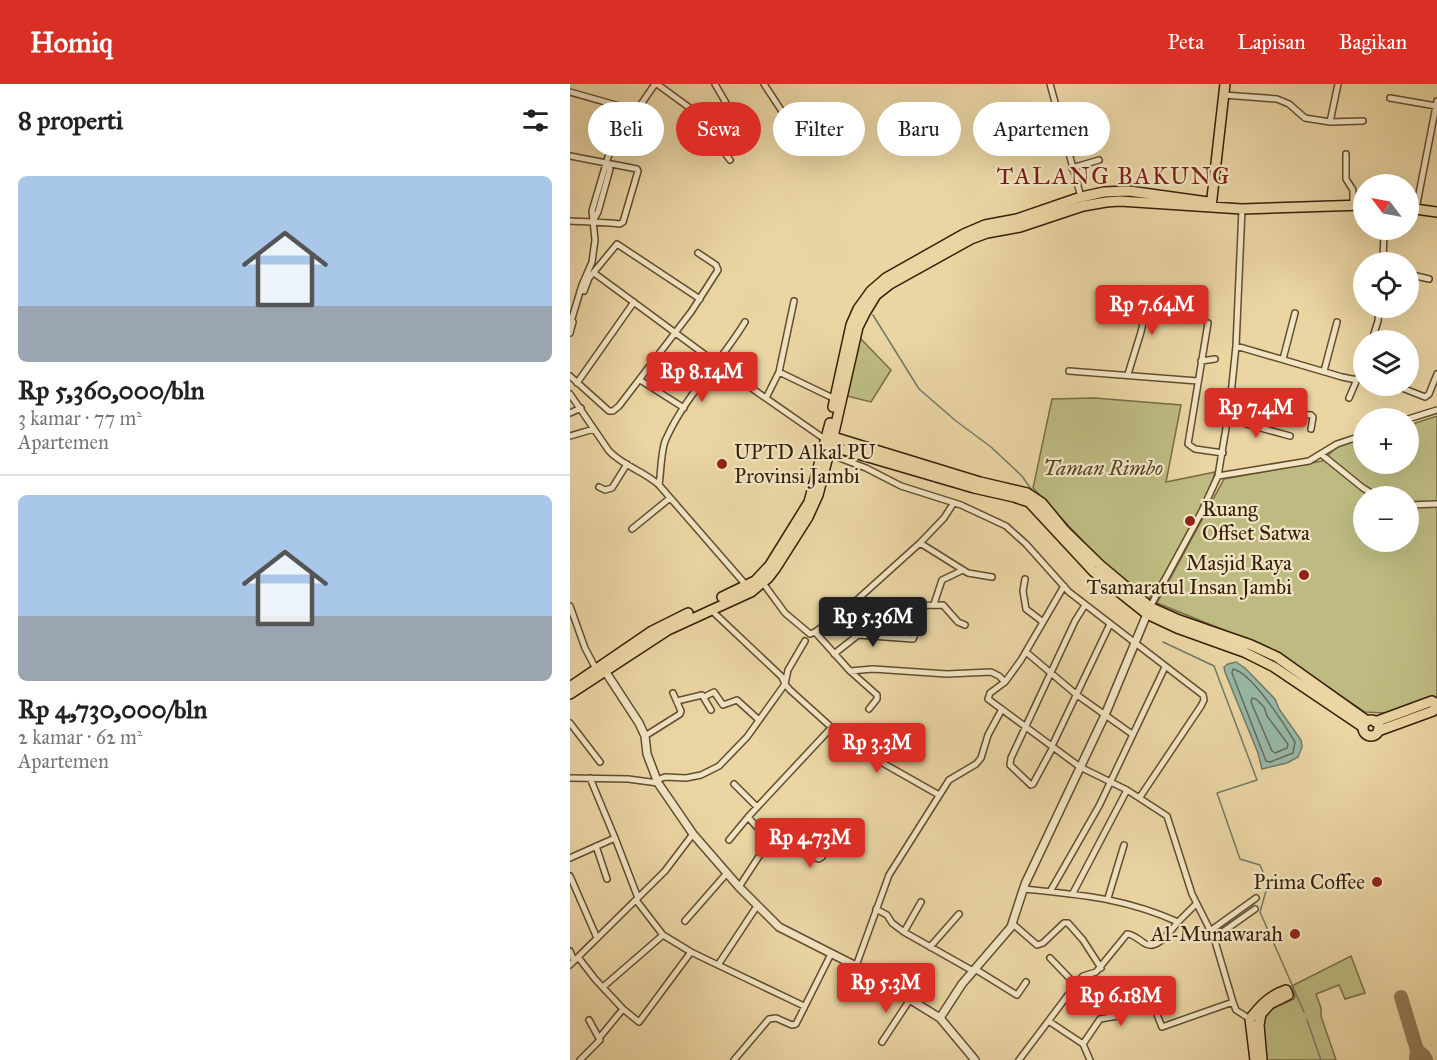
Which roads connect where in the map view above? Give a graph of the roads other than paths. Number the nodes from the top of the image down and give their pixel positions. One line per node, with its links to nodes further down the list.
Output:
1 (647, 84): 7 (street)
2 (715, 84): 13 (street)
3 (764, 84): 14 (street)
4 (1050, 84): 24 (street)
5 (1225, 84): 9 (highway)
6 (1338, 84): 17 (street)
7 (655, 85): 12 (street); 21 (street)
8 (571, 90): 11 (street)
9 (1224, 94): 17 (street); 29 (highway)
10 (1390, 99): 15 (street)
11 (609, 102)
12 (643, 102)
13 (725, 102)
14 (776, 102)
15 (1437, 103): 25 (street)
16 (1363, 121): 17 (street)
17 (1330, 122)
18 (1346, 154): 26 (street)
19 (610, 156): 23 (street)
20 (570, 157): 23 (street)
21 (730, 160)
22 (1099, 160): 24 (street)
23 (607, 163): 33 (street); 33 (street)
24 (1072, 168): 27 (street)
25 (1419, 179)
26 (1353, 190)
27 (1081, 197): 29 (highway); 36 (highway)
28 (1353, 204): 30 (highway)
29 (1214, 205): 30 (highway); 36 (highway)
30 (1242, 209): 51 (street)
31 (1419, 210): 32 (highway)
32 (1437, 212)
33 (593, 220): 34 (street); 48 (street)
34 (570, 221)
35 (698, 253): 41 (street)
36 (906, 272): 71 (highway); 84 (highway)
37 (594, 273): 41 (street); 43 (street); 50 (street)
38 (1419, 277): 39 (street)
39 (1429, 279)
40 (1170, 295): 59 (street)
41 (700, 299): 49 (street)
42 (794, 301): 58 (street)
43 (634, 302): 49 (street); 65 (street)
44 (1295, 313): 53 (street)
45 (745, 322): 55 (street)
46 (1337, 322): 57 (street)
47 (1208, 323): 54 (street)
48 (570, 325)
49 (675, 332): 55 (street); 63 (street)
50 (570, 333)
51 (1236, 346): 53 (street); 72 (street)
52 (1215, 359): 54 (street)
53 (1283, 359): 57 (street)
54 (1201, 361): 64 (street)
55 (718, 363): 69 (street); 74 (street)
56 (1069, 371): 59 (street)
57 (1324, 371): 62 (street)
58 (779, 372): 69 (street); 71 (street)
59 (1128, 374): 64 (street)
60 (1437, 374): 68 (street)
61 (570, 376): 65 (street)
62 (1353, 379)
63 (640, 380): 65 (street); 74 (street)
64 (1198, 381): 85 (street)
65 (577, 383)
66 (1353, 389): 70 (street)
67 (570, 394): 73 (street)
68 (1419, 395)
69 (766, 398): 84 (street)
70 (1349, 398)
71 (835, 399): 84 (highway)
72 (1230, 404): 78 (street); 80 (street)
73 (581, 408): 76 (street); 79 (street)
74 (684, 408): 89 (street)
75 (1437, 410): 77 (street)
76 (570, 413)
77 (1419, 416)
78 (1228, 419): 82 (street); 85 (street)
79 (594, 429): 81 (street); 87 (street)
80 (1311, 429)
81 (570, 436)
82 (1290, 436)
83 (1353, 439): 86 (street)
84 (829, 443): 93 (highway); 94 (street); 111 (highway)
85 (1223, 453): 88 (street)
86 (1321, 454): 88 (street); 90 (street)
87 (627, 464): 89 (street); 91 (street)
88 (1218, 476): 111 (street)
89 (659, 485): 92 (street)
90 (1361, 486)
91 (599, 487)
92 (670, 498): 97 (street); 103 (street)
93 (812, 503): 102 (highway); 103 (highway)
94 (953, 504): 98 (street); 104 (street)
95 (1437, 504): 96 (street)
96 (1419, 505)
97 (632, 529)
98 (920, 543): 99 (street); 109 (street)
99 (963, 570): 100 (street); 105 (street)
100 (992, 577)
101 (1025, 579): 112 (street)
102 (763, 583): 110 (highway); 115 (street)
103 (747, 586): 121 (highway)
104 (1064, 586): 107 (street); 112 (street)
105 (934, 604): 106 (street); 114 (street)
106 (916, 605): 109 (street); 119 (street)
107 (1085, 605): 113 (street); 123 (street)
108 (570, 606): 121 (street)
109 (849, 607): 115 (street)
110 (710, 609): 121 (highway); 125 (street)
111 (1149, 610): 117 (street); 132 (highway)
112 (1043, 622): 118 (street)
113 (1110, 624): 117 (street); 129 (street)
114 (965, 625)
115 (814, 632): 119 (street)
116 (805, 641): 125 (street)
117 (1135, 644): 120 (street); 136 (street)
118 (1026, 652): 123 (street); 124 (street)
119 (834, 654): 122 (street)
120 (1165, 667): 141 (street); 153 (street)
121 (600, 670): 126 (highway); 128 (highway); 142 (street)
122 (850, 671): 124 (street); 133 (street)
123 (1052, 672): 129 (street); 140 (street)
124 (1005, 682): 134 (street)
125 (785, 684): 137 (street); 139 (street)
126 (570, 687)
127 (673, 693): 131 (street)
128 (570, 694)
129 (1077, 695): 136 (street); 143 (street)
130 (704, 697): 131 (street); 135 (street); 137 (street)
131 (677, 701): 142 (street)
132 (1436, 705)
133 (868, 709)
134 (1002, 709): 140 (street); 152 (street)
135 (711, 710)
136 (1105, 715): 141 (street); 145 (street)
137 (759, 720): 148 (street)
138 (570, 723): 144 (street)
139 (831, 728): 152 (street); 154 (street)
140 (1026, 729): 143 (street); 143 (street)
141 (1132, 734): 149 (street)
142 (645, 736): 148 (street)
143 (1053, 747): 145 (street)
144 (600, 762)
145 (1080, 767): 149 (street); 168 (street)
146 (570, 778): 147 (street)
147 (590, 778): 148 (street); 157 (street)
148 (658, 781): 156 (street)
149 (1111, 782): 151 (street); 169 (street)
150 (734, 784): 154 (street)
151 (1127, 790): 153 (street); 170 (street)
152 (939, 795): 177 (street)
153 (1140, 797): 175 (street)
154 (757, 807): 155 (street)
155 (747, 817): 159 (street); 160 (street)
156 (693, 834): 164 (street); 173 (street)
157 (615, 838): 162 (street); 173 (street)
158 (828, 838): 160 (street)
159 (729, 840)
160 (769, 841): 167 (street)
161 (1124, 845): 171 (street)
162 (596, 846): 163 (street); 166 (street)
163 (570, 858)
164 (727, 873): 167 (street); 180 (street)
165 (570, 876): 186 (street)
166 (607, 879)
167 (739, 887): 176 (street)
168 (1024, 889): 169 (street); 182 (street)
169 (1051, 890): 170 (street)
170 (1073, 893): 171 (street)
171 (1108, 898): 181 (street)
172 (1256, 898): 183 (street)
173 (637, 899): 185 (street); 186 (street)
174 (921, 902): 184 (street)
175 (1196, 904): 181 (street); 183 (street)
176 (757, 906): 191 (street); 194 (street)
177 (876, 909): 184 (street); 195 (street)
178 (1255, 909): 187 (street)
179 (959, 914): 188 (street)
180 (685, 921)
181 (1178, 922): 196 (street)
182 (1013, 924): 196 (street); 197 (street)
183 (1210, 931): 187 (street)
184 (904, 932): 188 (street)
185 (663, 935): 190 (street); 201 (street)
186 (597, 938): 193 (street)
187 (1214, 938): 204 (street)
188 (930, 947): 197 (street)
189 (570, 951): 193 (street)
190 (691, 952): 194 (street); 206 (street)
191 (831, 954): 195 (street); 205 (street)
192 (1050, 958): 199 (street)
193 (574, 961): 201 (street)
194 (718, 965): 205 (street)
195 (856, 966): 203 (street)
196 (1101, 968): 199 (street)
197 (974, 970): 198 (street); 207 (street)
198 (1026, 982)
199 (1076, 985): 210 (street)
200 (1145, 985): 202 (street)
201 (603, 987): 206 (street)
202 (1148, 993): 204 (street); 213 (street)
203 (910, 999): 207 (street); 212 (street)
204 (1233, 1002): 208 (street)
205 (804, 1006): 216 (street)
206 (623, 1009): 211 (street)
207 (940, 1018): 217 (street)
208 (1250, 1019): 214 (highway); 214 (highway)
209 (589, 1020): 211 (street)
210 (1050, 1022): 213 (street); 218 (street)
211 (600, 1037): 215 (street)
212 (882, 1042)
213 (1083, 1044): 219 (street)
214 (1257, 1044): 220 (highway); 221 (highway)
215 (580, 1060)
216 (734, 1060)
217 (975, 1060)
218 (1019, 1060)
219 (1090, 1060)
220 (1255, 1060)
221 (1262, 1060)

